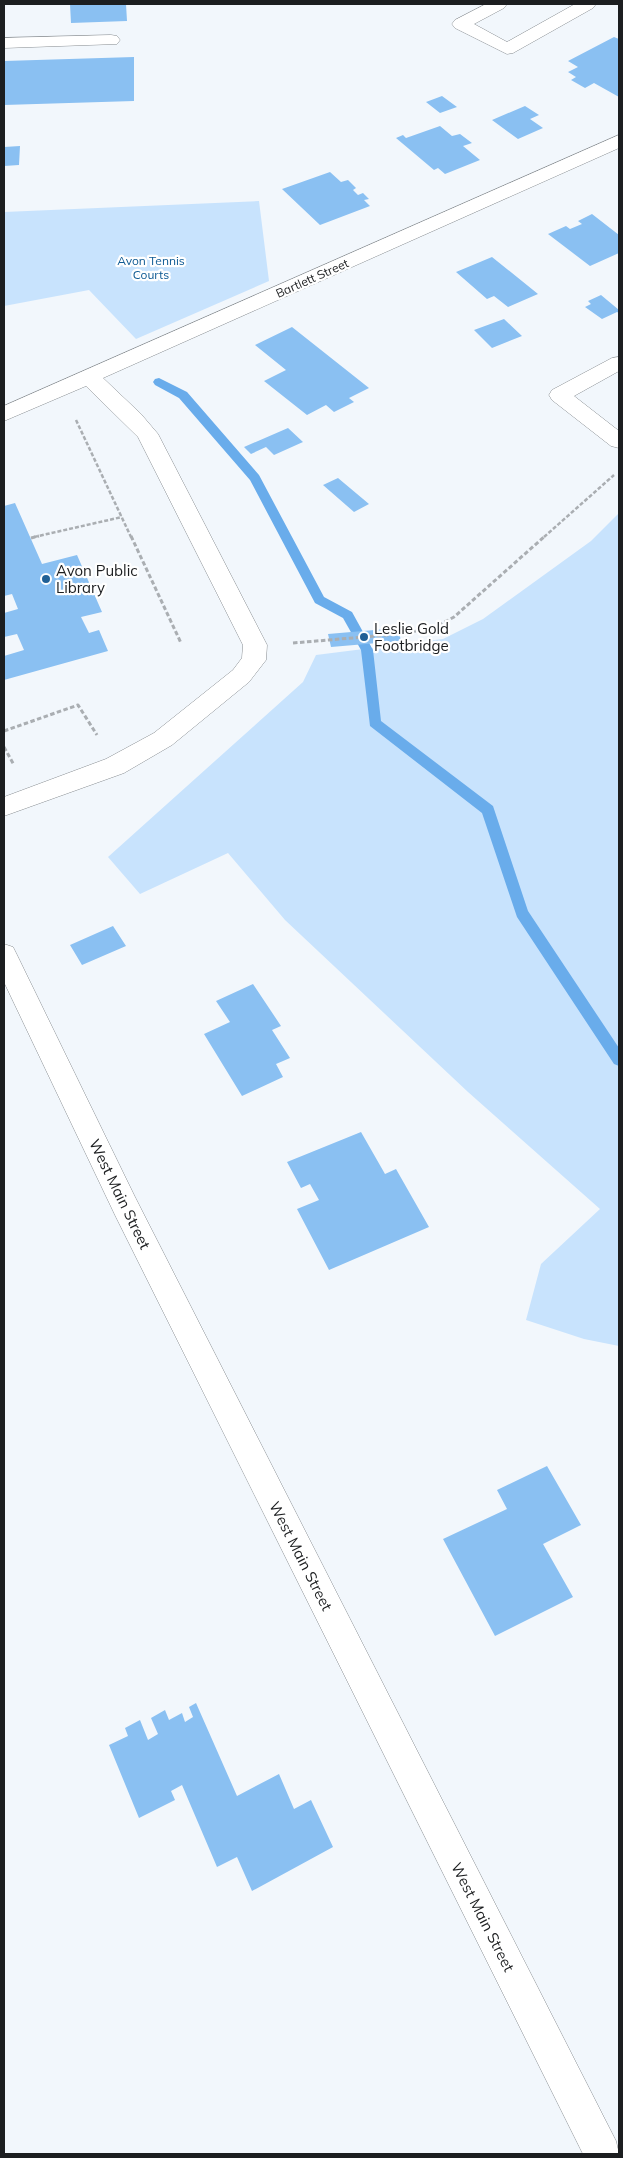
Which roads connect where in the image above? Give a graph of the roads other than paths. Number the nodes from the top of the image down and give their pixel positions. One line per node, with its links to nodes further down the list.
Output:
1 (498, 4): 2 (main road)
2 (587, 4)
3 (111, 40): 4 (main road)
4 (4, 43)
5 (619, 141): 7 (main road, Bartlett Street)
6 (619, 363): 9 (main road)
7 (88, 377): 8 (main road, Bartlett Street); 10 (main road)
8 (4, 414)
9 (619, 441)
10 (4, 807)
11 (4, 955): 12 (main road, West Main Street)
12 (603, 2154)

